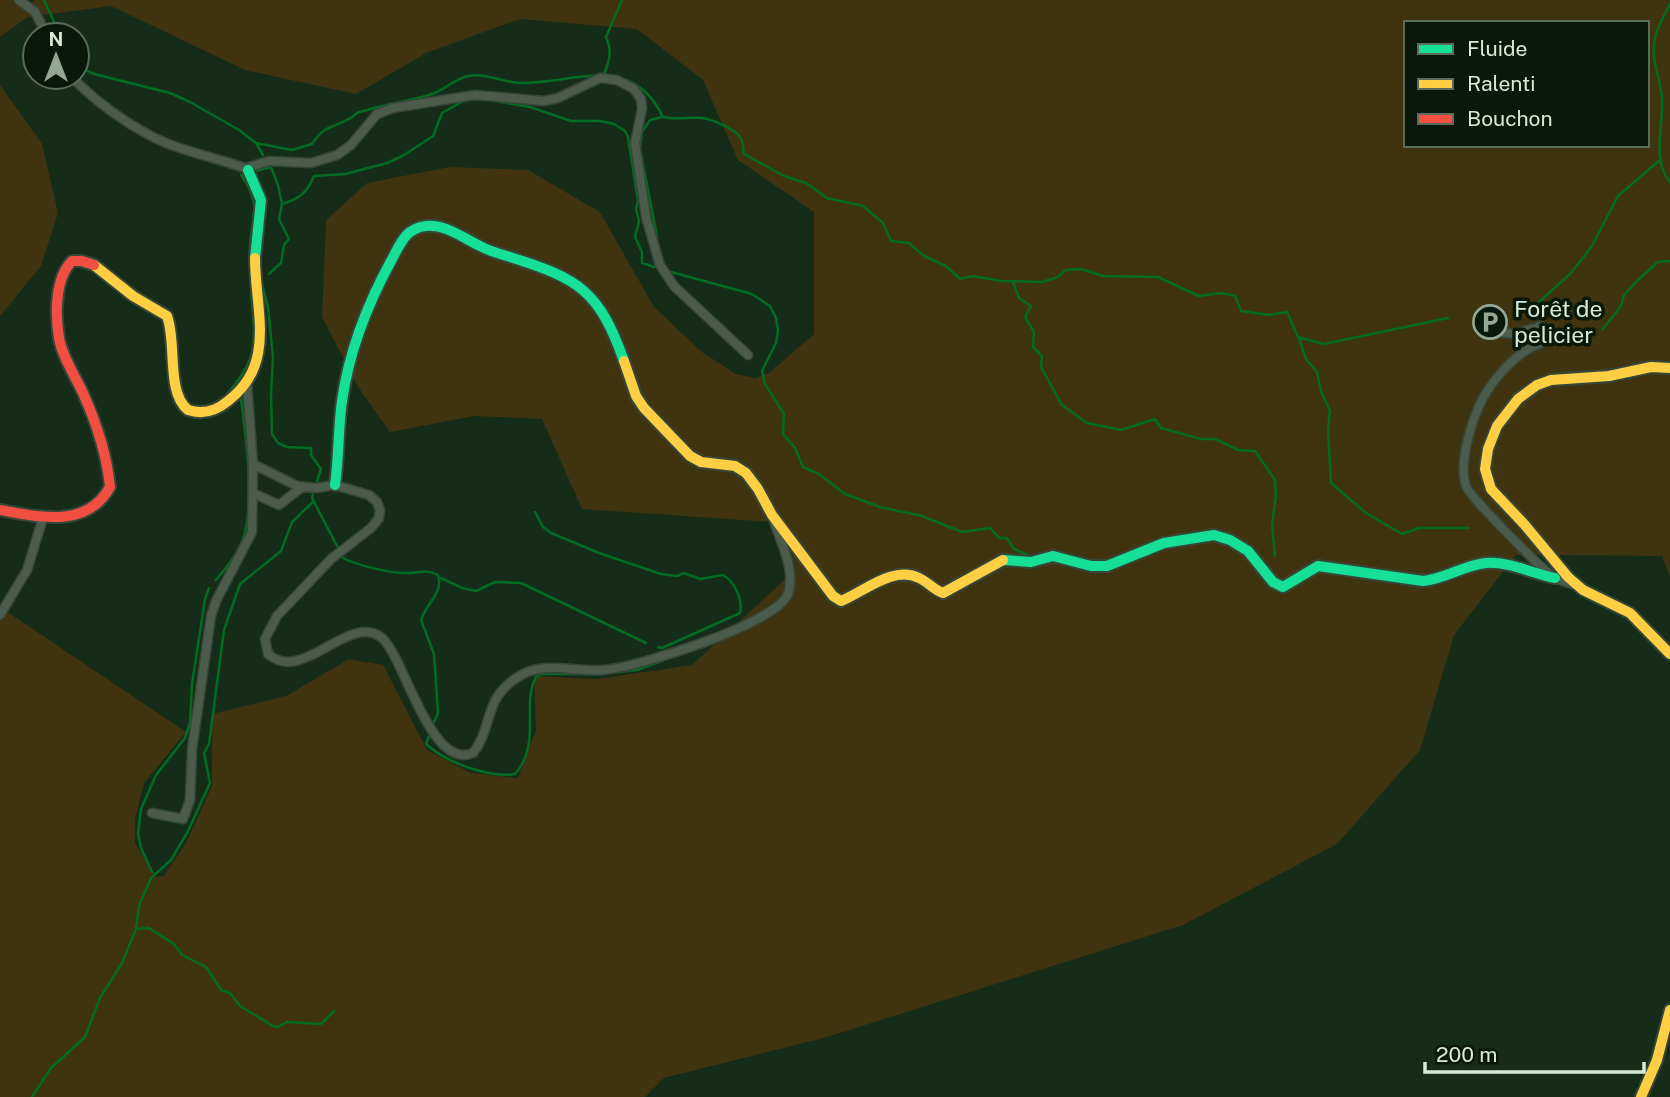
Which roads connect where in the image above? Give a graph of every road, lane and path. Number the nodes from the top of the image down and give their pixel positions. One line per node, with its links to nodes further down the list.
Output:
1 (19, 0): 2 (street)
2 (40, 21)
3 (87, 91): 4 (street)
4 (247, 168): 6 (street); 8 (street)
5 (1487, 330): 16 (street)
6 (748, 355)
7 (1670, 368): 17 (street)
8 (247, 383): 9 (street); 15 (street)
9 (253, 464): 11 (street); 12 (street)
10 (335, 485): 11 (street); 14 (street); 14 (street)
11 (302, 487): 12 (street)
12 (253, 492): 20 (street)
13 (0, 510): 15 (street)
14 (772, 515): 16 (street)
15 (43, 518): 18 (street)
16 (1555, 578): 17 (street)
17 (1575, 585): 19 (street)
18 (0, 615)
19 (1670, 654)
20 (152, 813)
21 (1670, 1010): 22 (street)
22 (1641, 1097)

